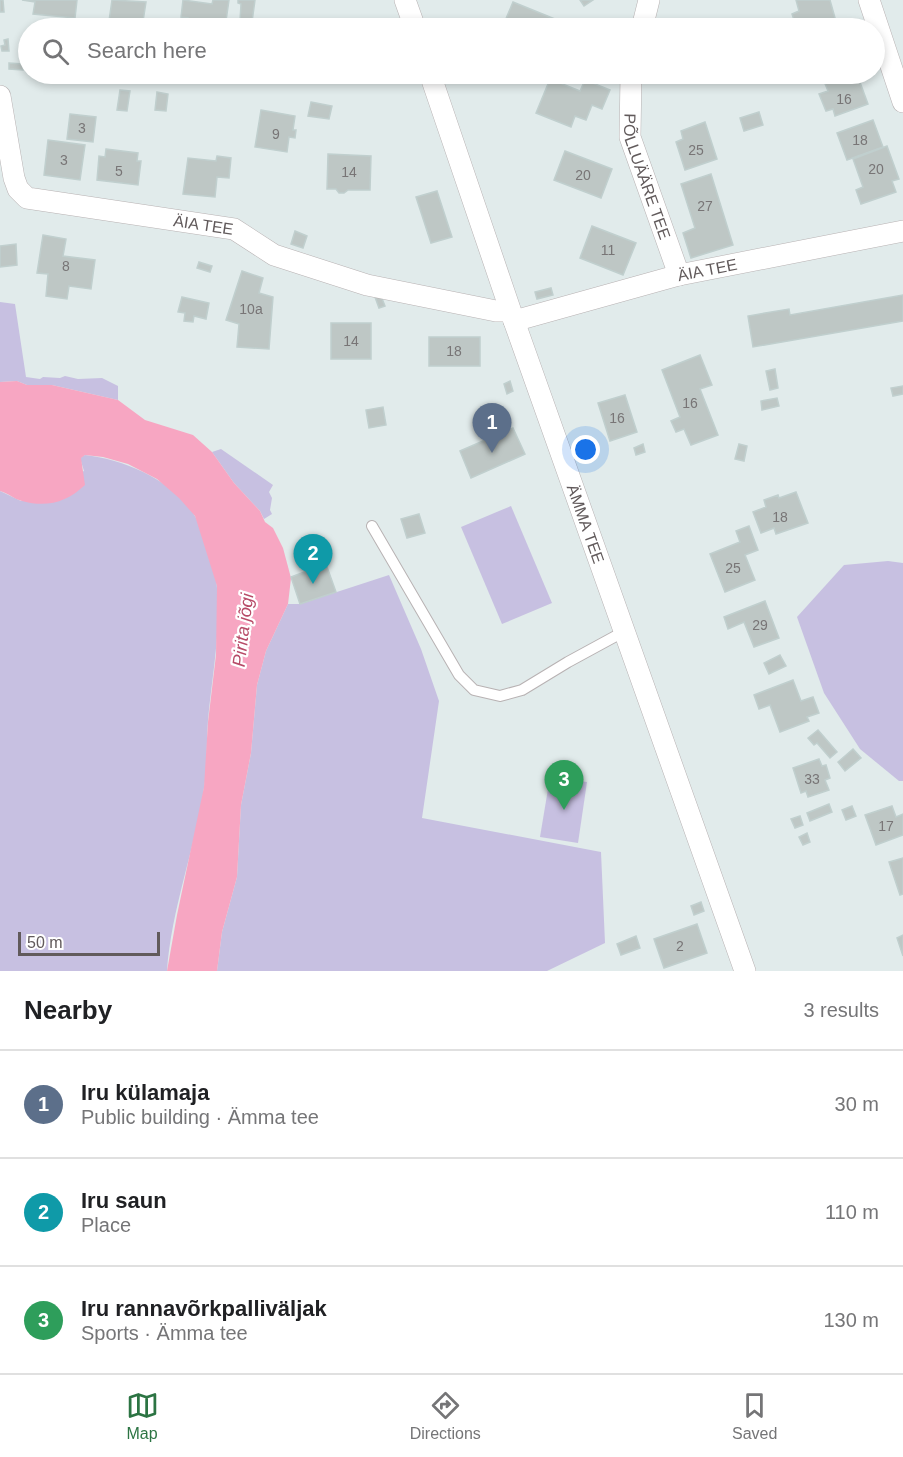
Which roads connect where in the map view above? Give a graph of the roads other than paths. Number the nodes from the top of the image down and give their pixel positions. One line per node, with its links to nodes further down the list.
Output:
1 (405, 0): 4 (street)
2 (649, 0): 5 (street)
3 (869, 0): 6 (street)
4 (411, 18)
5 (644, 18)
6 (875, 18)
7 (885, 48): 11 (street)
8 (433, 84): 14 (street, ÄMMA TEE)
9 (632, 84): 13 (street, PÕLLUÄÄRE TEE)
10 (0, 96): 14 (street, ÄIA TEE)
11 (903, 102)
12 (903, 231): 13 (street, ÄIA TEE)
13 (678, 275): 14 (street, ÄIA TEE)
14 (512, 316): 16 (street, ÄMMA TEE)
15 (372, 526): 16 (lane)
16 (625, 632): 17 (street, ÄMMA TEE)
17 (745, 971)

